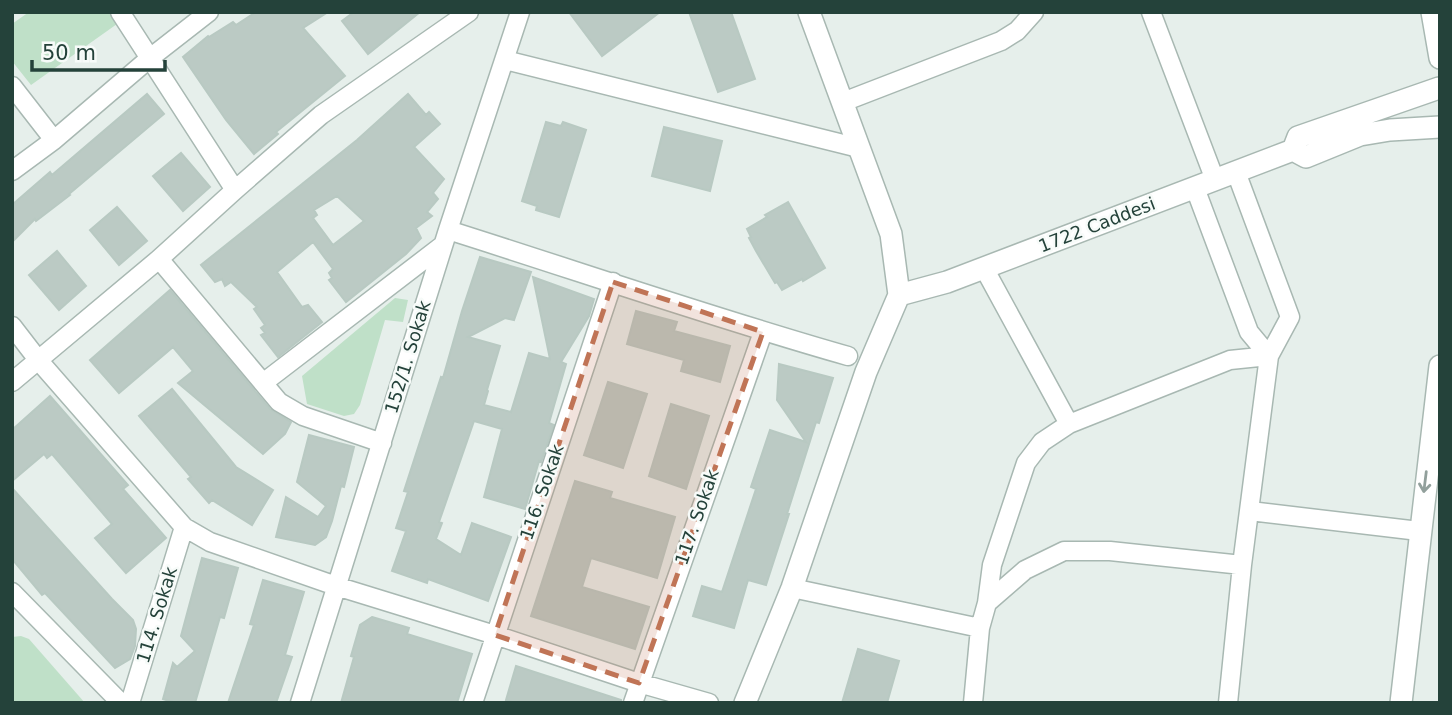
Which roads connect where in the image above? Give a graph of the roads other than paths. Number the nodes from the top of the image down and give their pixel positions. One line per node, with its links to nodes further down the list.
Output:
1 (120, 12): 9 (street)
2 (209, 12): 9 (street)
3 (469, 12): 24 (street)
4 (520, 12): 11 (street, 152/1. Sokak)
5 (809, 12): 14 (street)
6 (1034, 12): 14 (street)
7 (1151, 12): 22 (street)
8 (1432, 12): 10 (street)
9 (150, 58): 17 (street); 24 (street)
10 (1440, 58)
11 (505, 60): 18 (street); 25 (street, 152/1. Sokak)
12 (12, 86): 17 (street)
13 (1439, 87): 15 (street); 19 (street, 1722 Caddesi)
14 (843, 102): 18 (street)
15 (1440, 121)
16 (1440, 127): 19 (street, 1722 Caddesi)
17 (54, 140): 20 (street)
18 (859, 148): 29 (street)
19 (1293, 150): 21 (street, 1722 Caddesi)
20 (12, 171)
21 (1236, 172): 22 (street, 1722 Caddesi); 33 (street)
22 (1215, 180): 23 (street, 1722 Caddesi)
23 (1195, 188): 27 (street, 1722 Caddesi); 33 (street)
24 (235, 190): 26 (street)
25 (445, 237): 28 (street); 37 (street); 39 (street, 152/1. Sokak)
26 (159, 259): 34 (street); 37 (street)
27 (984, 268): 29 (street, 1722 Caddesi); 38 (street)
28 (613, 282): 31 (street); 49 (street, 116. Sokak)
29 (899, 295): 45 (street)
30 (12, 326): 34 (street)
31 (763, 332): 32 (street); 50 (street, 117. Sokak)
32 (848, 356)
33 (1269, 356): 38 (street); 40 (street)
34 (39, 361): 36 (street); 41 (street)
35 (1440, 366): 42 (street, one-way to 42)
36 (12, 382)
37 (263, 383): 39 (street)
38 (1069, 424): 47 (street)
39 (382, 443): 44 (street, 152/1. Sokak)
40 (1250, 511): 42 (street); 43 (street)
41 (184, 527): 44 (street); 52 (street, 114. Sokak)
42 (1419, 531): 60 (street)
43 (1242, 565): 47 (street); 59 (street)
44 (336, 586): 49 (street); 53 (street, 152/1. Sokak)
45 (792, 588): 48 (street); 57 (street)
46 (15, 600): 51 (street)
47 (987, 603): 48 (street)
48 (980, 628): 58 (street)
49 (495, 635): 50 (street); 54 (street, 116. Sokak)
50 (639, 683): 55 (street, 117. Sokak); 56 (street)
51 (121, 703)
52 (130, 703)
53 (300, 703)
54 (472, 703)
55 (633, 703)
56 (709, 703)
57 (745, 703)
58 (973, 703)
59 (1228, 703)
60 (1401, 703)

